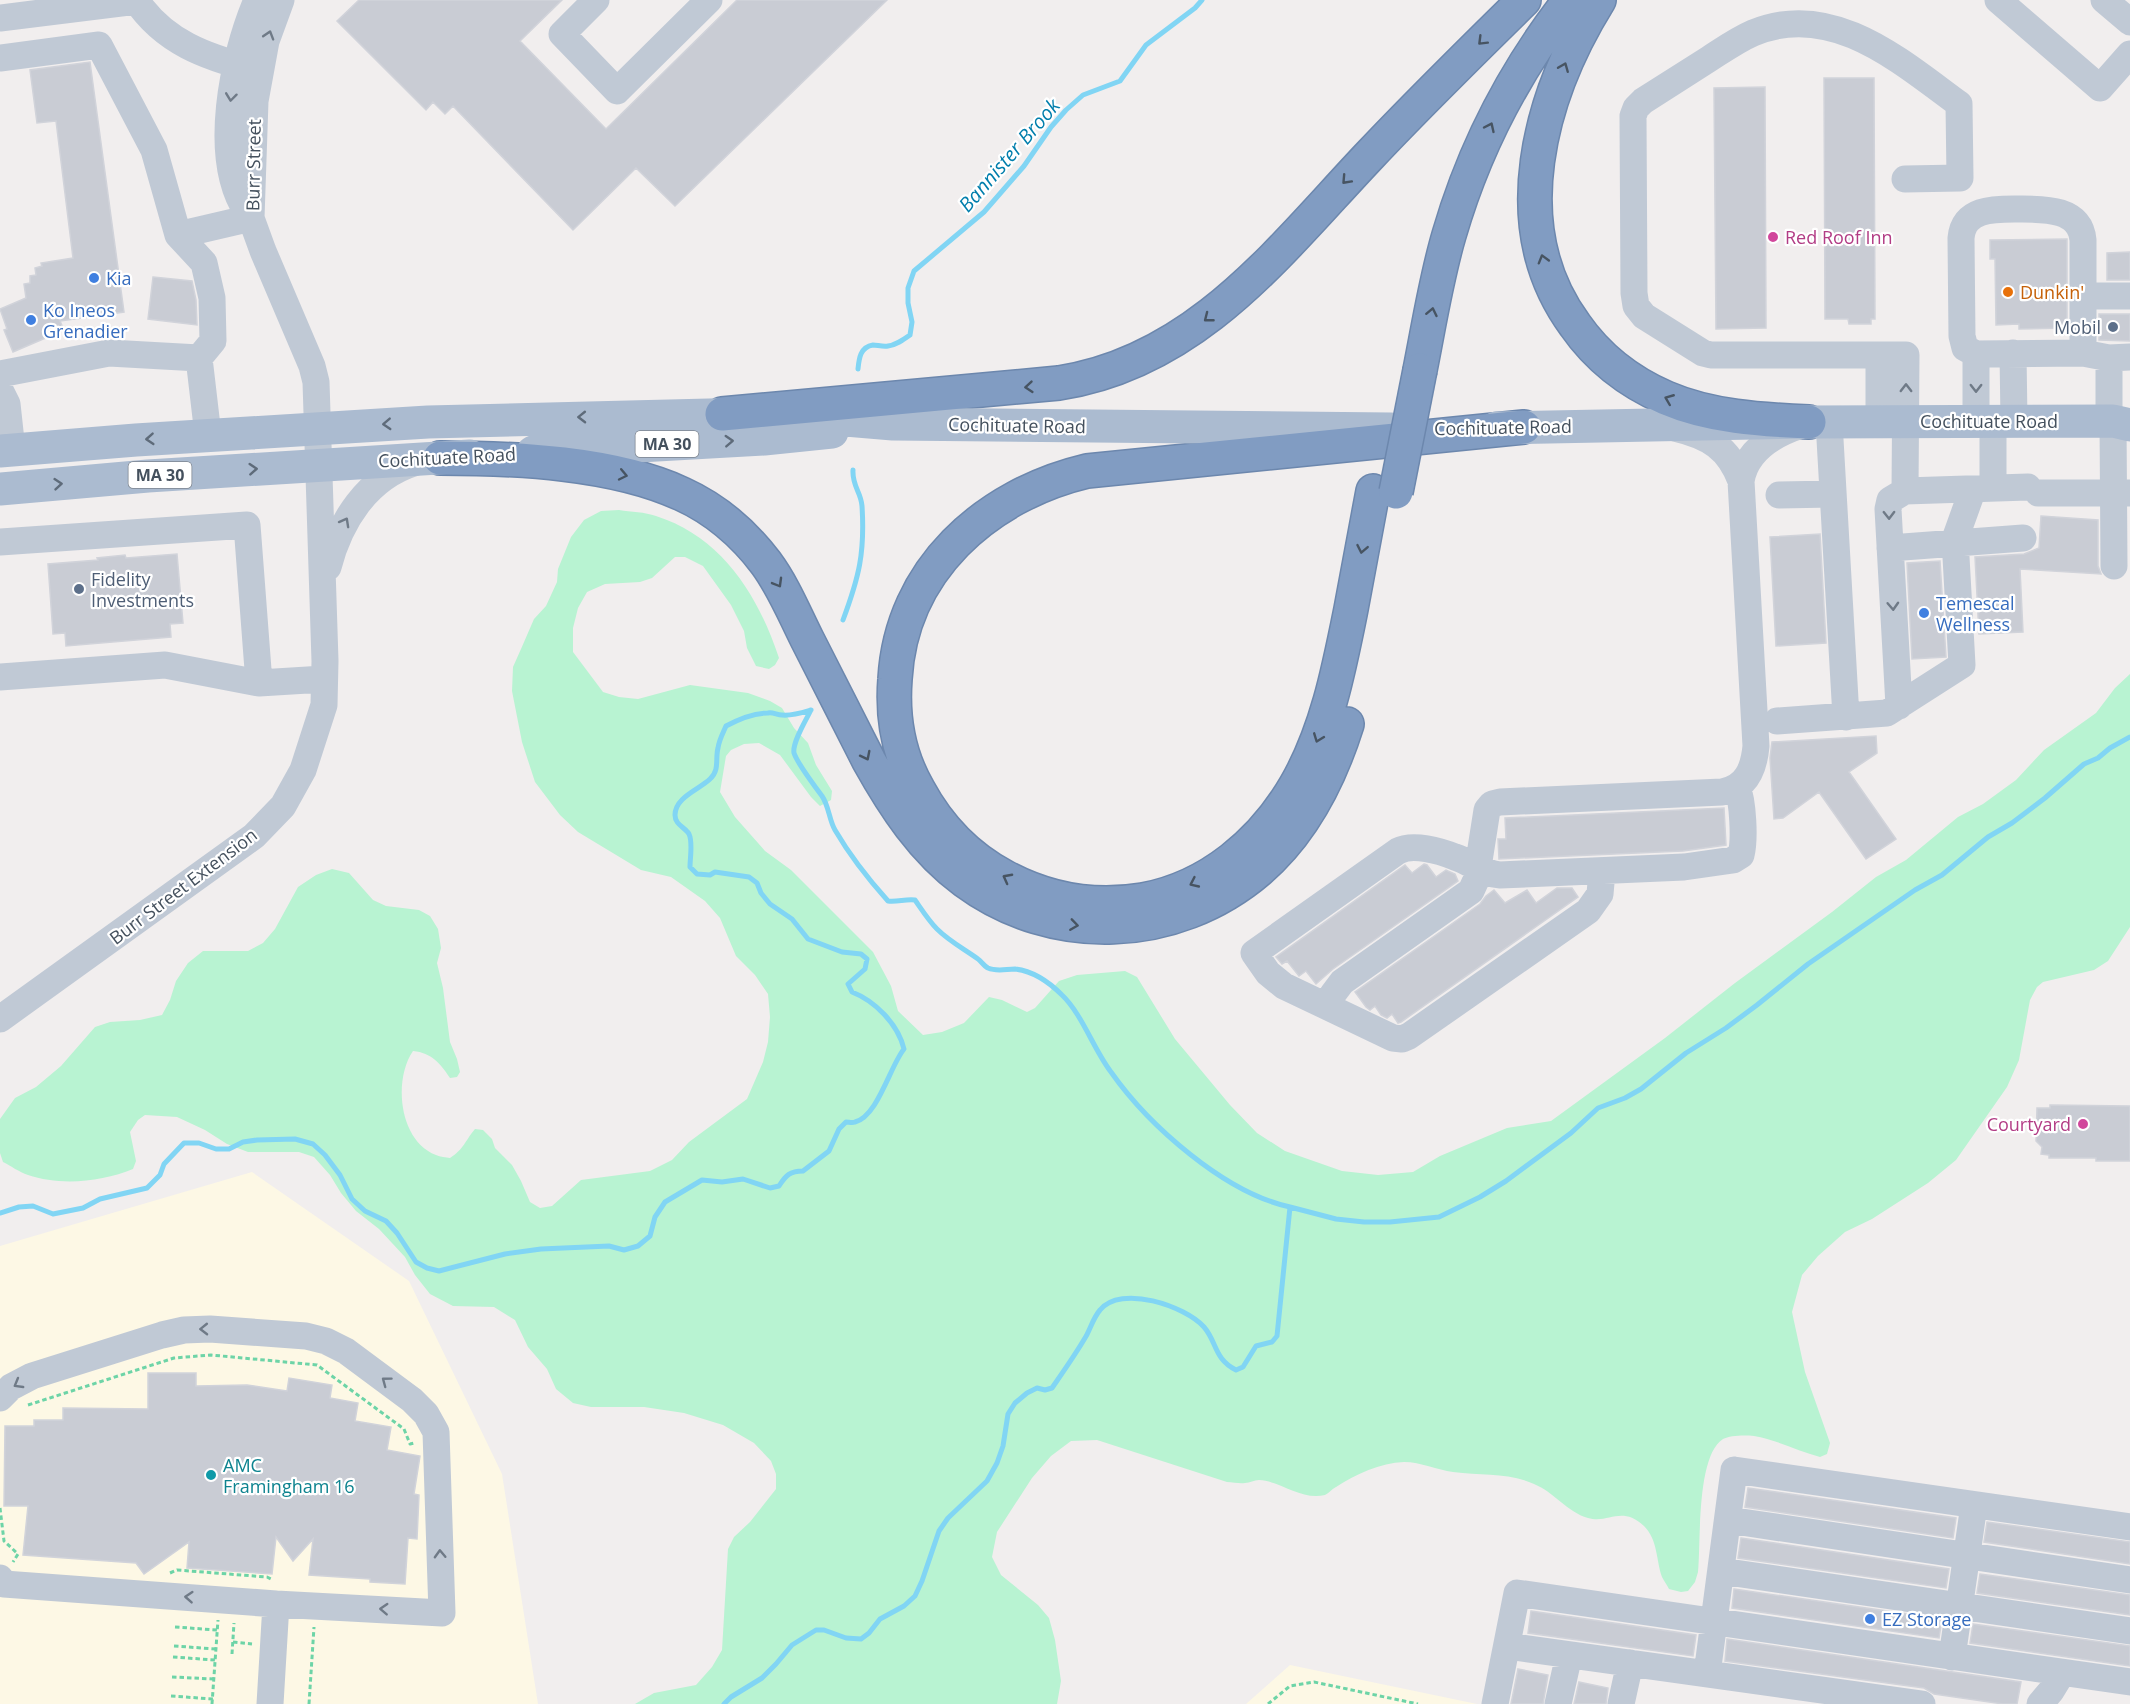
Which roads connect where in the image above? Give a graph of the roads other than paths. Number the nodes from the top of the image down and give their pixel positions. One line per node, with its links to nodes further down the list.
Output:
1 (257, 0): 16 (street)
2 (281, 0): 16 (street, one-way to 2)
3 (596, 0): 4 (street)
4 (710, 0)
5 (1524, 0): 30 (highway, one-way to 30)
6 (1541, 0): 27 (highway)
7 (1570, 0): 27 (highway, one-way to 7)
8 (1599, 0): 33 (highway, one-way to 8)
9 (1998, 0): 14 (street)
10 (2104, 0): 13 (street)
11 (137, 1): 12 (street); 16 (street)
12 (0, 18)
13 (2130, 22)
14 (2130, 54)
15 (0, 58): 19 (street)
16 (248, 68): 18 (street, Burr Street)
17 (1905, 179): 24 (street)
18 (251, 218): 19 (street); 37 (street, Burr Street)
19 (178, 235): 26 (street)
20 (2130, 296): 21 (street)
21 (2083, 297): 22 (street); 25 (street)
22 (1976, 354): 23 (street); 32 (street, one-way to 32)
23 (2013, 354): 25 (street); 32 (street)
24 (1879, 355): 34 (street); 34 (street, one-way to 24)
25 (2107, 356): 31 (street)
26 (199, 358): 28 (street); 39 (street)
27 (1409, 370): 46 (highway, bridge)
28 (0, 374)
29 (0, 390): 40 (street)
30 (722, 414): 35 (main road, Cochituate Road / MA 30); 37 (main road, Cochituate Road / MA 30, one-way to 37)
31 (2121, 420): 32 (main road, Cochituate Road / MA 30); 48 (street)
32 (1995, 421): 34 (main road, Cochituate Road / MA 30); 44 (street)
33 (1819, 422): 34 (main road, Cochituate Road / MA 30); 36 (main road, Cochituate Road / MA 30); 43 (street); 49 (street)
34 (1893, 422): 47 (street)
35 (893, 424): 38 (main road, Cochituate Road / MA 30); 41 (main road, Cochituate Road / MA 30, one-way to 35)
36 (1656, 425): 38 (main road, Cochituate Road / MA 30); 43 (street)
37 (319, 427): 39 (main road, Cochituate Road / MA 30); 42 (street, Burr Street)
38 (1524, 427): 46 (highway, one-way to 38)
39 (208, 435): 40 (main road, Cochituate Road / MA 30, one-way to 40)
40 (6, 450)
41 (440, 458): 42 (main road, Cochituate Road / MA 30); 46 (highway, one-way to 46); 56 (street, one-way to 41)
42 (320, 464): 45 (main road, Cochituate Road / MA 30, one-way to 42); 56 (street, Burr Street Extension)
43 (1741, 482): 63 (street)
44 (1983, 488): 47 (street); 48 (street); 53 (street)
45 (0, 489)
46 (1385, 491)
47 (1905, 491): 54 (street, one-way to 54)
48 (2122, 493): 55 (street)
49 (1833, 494): 50 (street); 61 (street)
50 (1779, 495)
51 (2024, 538): 53 (street)
52 (0, 542): 59 (street)
53 (1955, 544): 54 (street); 60 (street)
54 (1890, 548): 60 (street, one-way to 60)
55 (2114, 566)
56 (322, 597): 58 (street, Burr Street Extension)
57 (0, 677): 59 (street)
58 (324, 679): 59 (street); 67 (street, Burr Street Extension)
59 (259, 683)
60 (1899, 706): 61 (street)
61 (1846, 717): 62 (street)
62 (1777, 721)
63 (1737, 787): 64 (street); 65 (street)
64 (1477, 868): 65 (street); 66 (street); 66 (street)
65 (1602, 871): 66 (street)
66 (1326, 1006)
67 (0, 1019)
68 (10, 1403): 76 (street)
69 (1974, 1504): 70 (street); 71 (street); 72 (street)
70 (1728, 1520): 72 (street); 73 (street)
71 (2130, 1527)
72 (1967, 1556): 75 (street); 77 (street)
73 (1721, 1571): 77 (street); 78 (street)
74 (9, 1576): 76 (street, one-way to 74)
75 (2130, 1580)
76 (275, 1592): 87 (street)
77 (1959, 1606): 79 (street); 82 (street)
78 (1714, 1622): 80 (street); 82 (street); 85 (street)
79 (2130, 1631)
80 (1507, 1646): 81 (street); 88 (street)
81 (1569, 1655): 83 (street); 89 (street)
82 (1952, 1657): 84 (street)
83 (1630, 1663): 85 (street); 90 (street)
84 (2062, 1673): 86 (street); 92 (street)
85 (1707, 1674): 91 (street)
86 (2130, 1682)
87 (270, 1704)
88 (1495, 1704)
89 (1558, 1704)
90 (1621, 1704)
91 (1922, 1704)
92 (2040, 1704)

